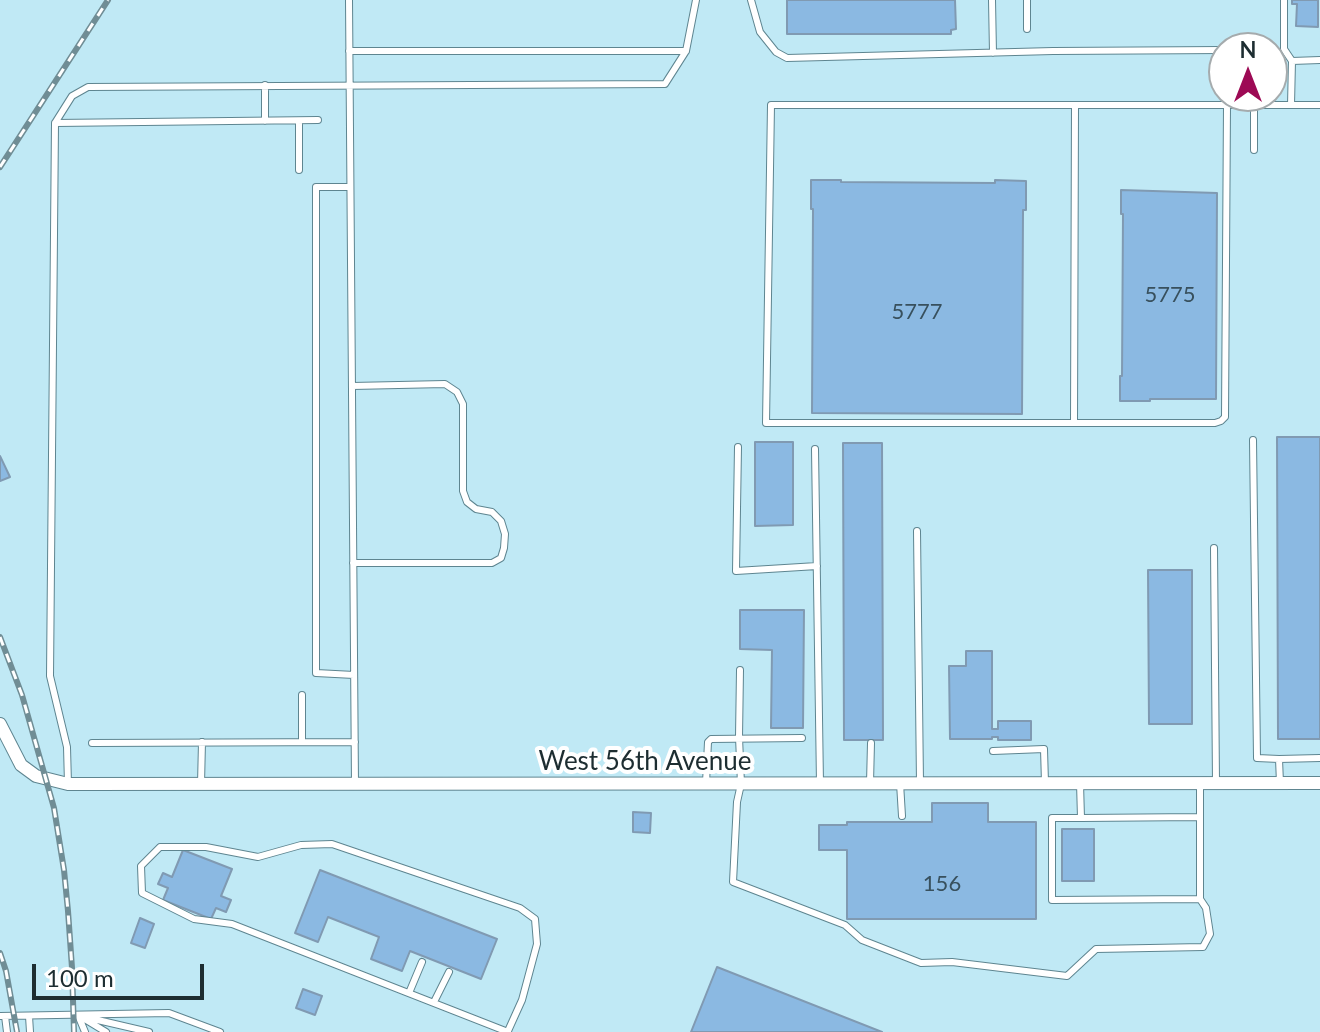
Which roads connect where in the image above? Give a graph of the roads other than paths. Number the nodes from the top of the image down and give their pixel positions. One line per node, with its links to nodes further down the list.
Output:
1 (349, 0): 9 (lane)
2 (696, 0): 10 (lane)
3 (751, 0): 11 (lane)
4 (992, 0): 11 (lane)
5 (1027, 0): 7 (lane)
6 (1284, 0): 13 (lane)
7 (1027, 29)
8 (1208, 50): 11 (lane)
9 (349, 51): 10 (lane); 15 (lane)
10 (686, 51): 15 (lane)
11 (993, 53)
12 (1320, 60): 13 (lane)
13 (1292, 61): 18 (lane)
14 (265, 85): 15 (lane); 23 (lane); 25 (lane)
15 (350, 85): 28 (lane)
16 (1075, 105): 17 (lane); 30 (lane); 30 (lane)
17 (1208, 105)
18 (1291, 105): 19 (lane)
19 (1320, 105)
20 (1227, 112): 30 (lane)
21 (1254, 112): 26 (lane)
22 (318, 120): 24 (lane)
23 (265, 121): 24 (lane); 25 (lane)
24 (299, 121): 27 (lane)
25 (55, 123): 61 (lane)
26 (1254, 150)
27 (299, 170)
28 (350, 187): 29 (lane); 39 (lane)
29 (352, 386): 36 (lane); 36 (lane)
30 (1074, 423)
31 (1253, 440): 51 (lane)
32 (738, 447): 37 (lane)
33 (815, 449): 37 (lane)
34 (917, 531): 54 (lane)
35 (1214, 548): 58 (lane)
36 (353, 563): 39 (lane)
37 (817, 566): 66 (lane)
38 (740, 670): 42 (lane)
39 (354, 675): 46 (lane)
40 (302, 695): 45 (lane)
41 (0, 724): 61 (street, West 56th Avenue)
42 (739, 737): 43 (lane); 64 (lane); 65 (lane)
43 (802, 738)
44 (202, 742): 45 (lane); 47 (lane); 62 (lane)
45 (302, 742): 46 (lane)
46 (355, 742): 63 (lane)
47 (92, 743)
48 (871, 743): 52 (lane)
49 (993, 751): 55 (lane)
50 (1320, 758): 51 (lane)
51 (1279, 759): 59 (lane)
52 (870, 783): 53 (street, West 56th Avenue); 66 (street, West 56th Avenue)
53 (900, 783): 54 (street, West 56th Avenue); 67 (lane)
54 (920, 783): 55 (street, West 56th Avenue)
55 (1045, 783): 56 (street, West 56th Avenue)
56 (1080, 783): 57 (street, West 56th Avenue); 69 (lane)
57 (1200, 783): 58 (street, West 56th Avenue); 68 (lane)
58 (1216, 783): 59 (street, West 56th Avenue)
59 (1280, 783): 60 (street, West 56th Avenue)
60 (1320, 783)
61 (68, 784): 62 (street, West 56th Avenue)
62 (201, 784): 63 (street, West 56th Avenue)
63 (355, 784): 64 (street, West 56th Avenue)
64 (706, 784): 65 (street, West 56th Avenue)
65 (741, 784): 66 (street, West 56th Avenue); 70 (lane)
66 (820, 784)
67 (902, 816)
68 (1200, 817): 69 (lane); 70 (lane)
69 (1081, 818): 70 (lane)
70 (1200, 899)
71 (422, 962): 73 (lane)
72 (449, 972): 74 (lane)
73 (409, 993): 74 (lane); 84 (lane)
74 (434, 1002): 84 (lane)
75 (78, 1015): 77 (lane); 80 (lane); 81 (lane); 82 (lane); 83 (lane)
76 (3, 1016): 77 (lane); 78 (lane)
77 (29, 1016): 79 (lane)
78 (7, 1032)
79 (30, 1032)
80 (85, 1032)
81 (106, 1032)
82 (149, 1032)
83 (220, 1032)
84 (508, 1032)

